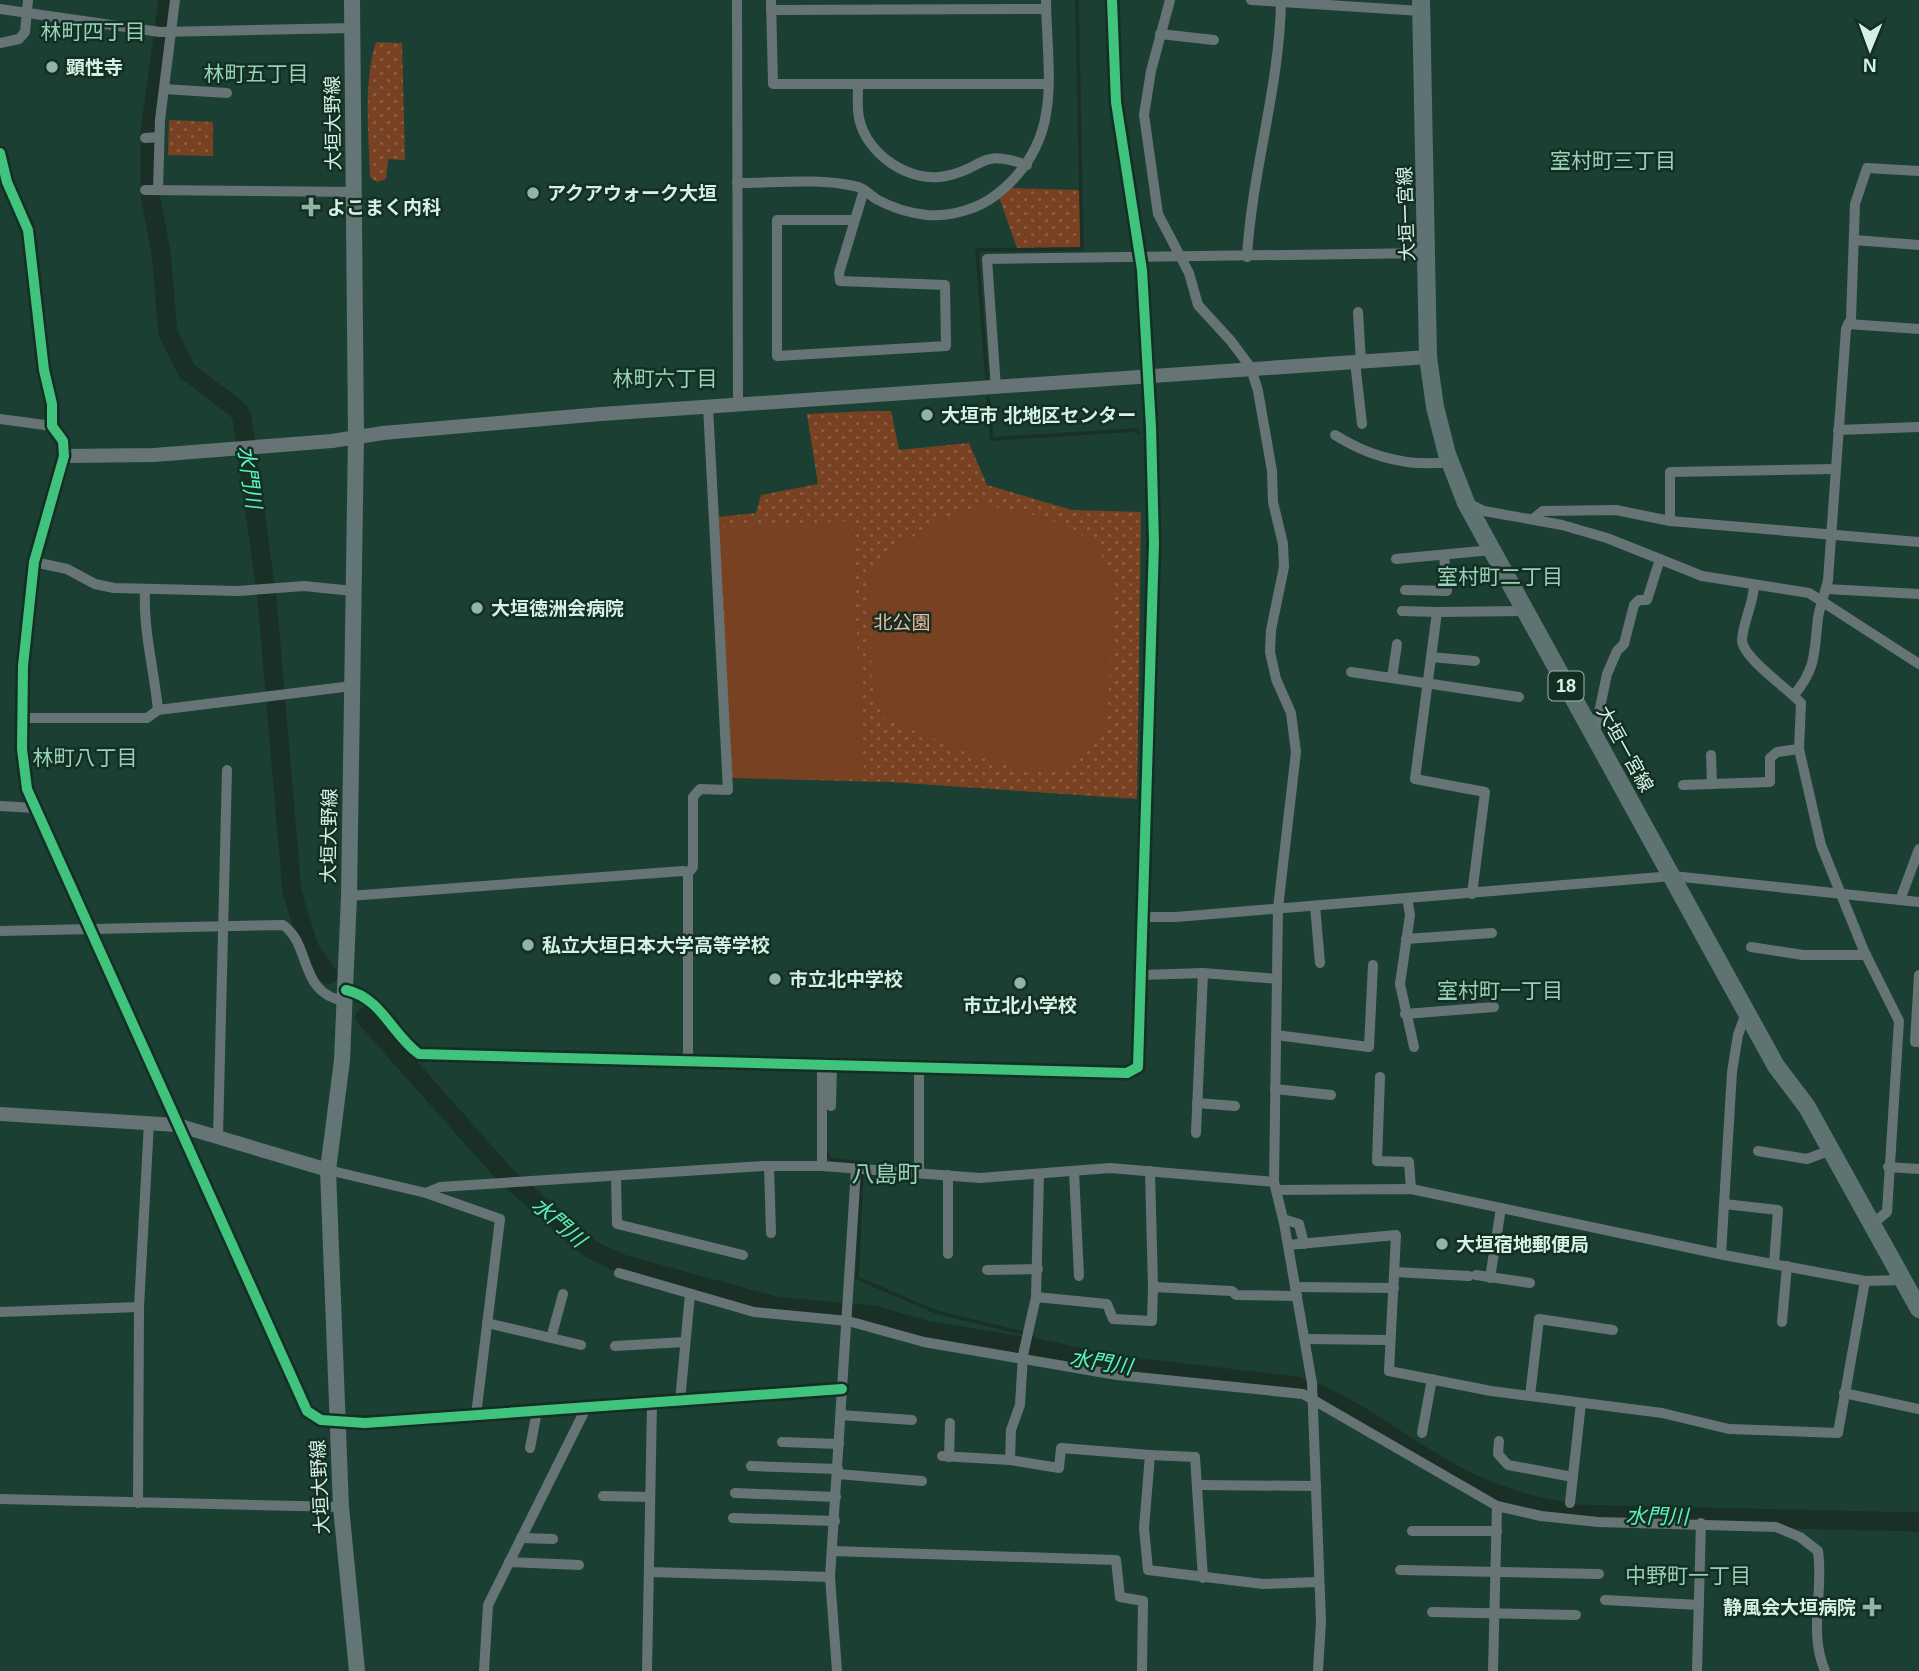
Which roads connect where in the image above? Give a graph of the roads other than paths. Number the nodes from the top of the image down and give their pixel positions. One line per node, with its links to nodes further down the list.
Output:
1 (174, 0): 14 (street)
2 (352, 0): 13 (main road, 大垣大野線)
3 (737, 0): 25 (street)
4 (1112, 0): 34 (street)
5 (1170, 0): 15 (street)
6 (1251, 0): 7 (street)
7 (1281, 1): 11 (street); 33 (street)
8 (1046, 4): 9 (street); 18 (street)
9 (771, 5): 19 (street)
10 (28, 6): 12 (street); 14 (street); 17 (street)
11 (1421, 6): 31 (main road, 大垣一宮線 / 18)
12 (0, 9)
13 (353, 28): 14 (street); 27 (main road, 大垣大野線)
14 (166, 32): 20 (street)
15 (1160, 34): 16 (street); 32 (street)
16 (1214, 40)
17 (0, 43)
18 (1047, 84): 19 (street); 23 (street)
19 (858, 86): 23 (street)
20 (164, 89): 21 (street); 27 (street)
21 (226, 93)
22 (0, 153): 47 (street)
23 (1027, 165): 26 (street)
24 (1919, 171): 29 (street)
25 (737, 183): 26 (street); 43 (street)
26 (864, 190): 28 (street)
27 (355, 192): 51 (main road, 大垣大野線)
28 (854, 220): 28 (street)
29 (1854, 240): 30 (street); 36 (street)
30 (1919, 246)
31 (1428, 253): 33 (street); 38 (main road, 大垣一宮線 / 18)
32 (1181, 256): 33 (street); 34 (street); 40 (street)
33 (1247, 257)
34 (1139, 258): 41 (street); 42 (street)
35 (1358, 312): 39 (street)
36 (1848, 324): 37 (street); 49 (street)
37 (1919, 329)
38 (1428, 357): 39 (street); 53 (main road, 大垣一宮線 / 18)
39 (1358, 362): 40 (street); 46 (street)
40 (1251, 368): 41 (street); 105 (street)
41 (1147, 376): 42 (street); 106 (street)
42 (996, 388): 43 (street)
43 (738, 405): 44 (street)
44 (708, 406): 51 (street); 96 (street)
45 (0, 419): 47 (street)
46 (1362, 424)
47 (52, 426): 52 (street)
48 (1919, 426): 49 (street)
49 (1838, 430): 54 (street)
50 (1335, 435): 53 (street)
51 (356, 437): 52 (street); 69 (main road, 大垣大野線)
52 (64, 456): 64 (street)
53 (1450, 461): 55 (main road, 大垣一宮線 / 18)
54 (1835, 469): 57 (street); 58 (street)
55 (1466, 503): 56 (street); 60 (main road, 大垣一宮線 / 18)
56 (1533, 519): 57 (street); 63 (street)
57 (1670, 521): 58 (street)
58 (1832, 536): 59 (street); 66 (street)
59 (1919, 542)
60 (1492, 550): 61 (street); 73 (main road, 大垣一宮線 / 18)
61 (1444, 555): 62 (street); 68 (street)
62 (1396, 559)
63 (1660, 559): 65 (street); 87 (street)
64 (34, 562): 67 (street); 86 (street)
65 (1754, 586): 71 (street); 83 (street)
66 (1826, 589): 70 (street); 71 (street)
67 (145, 590): 69 (street); 85 (street)
68 (1405, 590)
69 (353, 591): 82 (main road, 大垣大野線)
70 (1919, 594)
71 (1823, 602): 78 (street); 83 (street)
72 (1402, 611): 74 (street)
73 (1524, 611): 74 (street); 97 (main road, 大垣一宮線 / 18)
74 (1437, 612): 76 (street)
75 (1397, 644): 80 (street)
76 (1431, 657): 77 (street); 81 (street)
77 (1475, 661)
78 (1919, 664)
79 (1351, 672): 80 (street)
80 (1392, 678): 81 (street)
81 (1427, 684): 84 (street); 98 (street)
82 (352, 686): 85 (street); 100 (main road, 大垣大野線)
83 (1794, 695): 88 (street)
84 (1519, 697)
85 (158, 709): 86 (street)
86 (22, 719): 94 (street)
87 (1596, 727)
88 (1799, 749): 91 (street); 99 (street)
89 (1711, 755): 91 (street)
90 (227, 770): 107 (street)
91 (1712, 784): 92 (street)
92 (1683, 785)
93 (0, 806): 94 (street)
94 (34, 808): 108 (street)
95 (1919, 849): 102 (street)
96 (688, 873): 100 (street); 127 (street)
97 (1673, 876): 98 (street); 99 (street); 122 (main road, 大垣一宮線 / 18)
98 (1472, 894): 101 (street)
99 (1840, 895): 102 (street); 113 (street)
100 (349, 896): 120 (main road, 大垣大野線)
101 (1407, 898): 104 (street); 111 (street)
102 (1900, 900): 103 (street)
103 (1919, 902)
104 (1315, 906): 105 (street); 114 (street)
105 (1278, 908): 106 (street); 119 (street)
106 (1144, 917): 117 (street)
107 (225, 925): 108 (street); 120 (street); 140 (street)
108 (88, 929): 109 (street); 138 (street)
109 (0, 931)
110 (1492, 933): 111 (street)
111 (1406, 939): 123 (street)
112 (1751, 947): 113 (street)
113 (1866, 954): 145 (street)
114 (1321, 963)
115 (1373, 965): 124 (street)
116 (1203, 973): 117 (street); 119 (street); 133 (street)
117 (1142, 975): 129 (street)
118 (1919, 975): 125 (street)
119 (1277, 979): 124 (street)
120 (346, 996): 127 (street); 148 (main road, 大垣大野線)
121 (1494, 1007): 123 (street)
122 (1746, 1013): 141 (main road, 大垣一宮線 / 18); 158 (street)
123 (1405, 1014): 126 (street)
124 (1276, 1035): 131 (street)
125 (1919, 1042)
126 (1414, 1046)
127 (688, 1062): 128 (street)
128 (827, 1067): 129 (street); 134 (street); 144 (street)
129 (919, 1070): 149 (street)
130 (1380, 1077): 156 (street)
131 (1275, 1089): 132 (street); 155 (street)
132 (1331, 1095)
133 (1197, 1103): 135 (street); 139 (street)
134 (831, 1106)
135 (1235, 1106)
136 (0, 1114): 137 (street)
137 (149, 1122): 138 (street); 185 (street)
138 (177, 1125): 140 (street); 213 (street)
139 (1196, 1133)
140 (218, 1136): 148 (street)
141 (1831, 1150): 142 (street); 161 (main road, 大垣一宮線 / 18)
142 (1758, 1151)
143 (769, 1166): 144 (street); 154 (street); 162 (street)
144 (822, 1166): 146 (street)
145 (1888, 1167): 147 (street); 161 (street)
146 (856, 1169): 149 (street); 188 (street)
147 (1919, 1169)
148 (328, 1170): 157 (street); 213 (main road, 大垣大野線)
149 (919, 1171): 152 (street)
150 (1074, 1171): 151 (street); 153 (street); 174 (street)
151 (1150, 1171): 155 (street); 179 (street)
152 (948, 1175): 153 (street); 165 (street)
153 (1039, 1175): 170 (street)
154 (616, 1176): 157 (street); 167 (street)
155 (1275, 1186): 156 (street); 160 (street)
156 (1410, 1189): 159 (street)
157 (426, 1193): 190 (street)
158 (1724, 1204): 166 (street); 168 (street)
159 (1501, 1208): 166 (street); 175 (street)
160 (1283, 1219): 163 (street); 164 (street)
161 (1872, 1224): 176 (main road, 大垣一宮線 / 18)
162 (771, 1233)
163 (1304, 1244): 164 (street); 172 (street)
164 (1288, 1245): 181 (street)
165 (948, 1254)
166 (1721, 1254): 168 (street)
167 (743, 1255)
168 (1774, 1264): 169 (street)
169 (1787, 1266): 177 (street); 189 (street)
170 (1038, 1269): 171 (street); 184 (street)
171 (987, 1270)
172 (1395, 1272): 175 (street); 180 (street)
173 (619, 1273): 183 (street)
174 (1079, 1276)
175 (1490, 1278): 178 (street)
176 (1911, 1280): 177 (street); 186 (main road, 大垣一宮線 / 18)
177 (1865, 1281): 201 (street)
178 (1530, 1283)
179 (1153, 1287): 181 (street); 184 (street)
180 (1394, 1288): 181 (street); 194 (street)
181 (1296, 1291): 193 (street)
182 (563, 1294): 192 (street)
183 (690, 1294): 188 (street); 195 (street)
184 (1036, 1297): 198 (street)
185 (139, 1307): 187 (street); 233 (street)
186 (1919, 1309)
187 (0, 1312)
188 (848, 1320): 198 (street); 200 (street)
189 (1783, 1322)
190 (487, 1323): 192 (street); 210 (street)
191 (1613, 1330): 202 (street)
192 (551, 1338): 196 (street)
193 (1305, 1339): 194 (street); 203 (street)
194 (1389, 1340): 199 (street)
195 (685, 1342): 197 (street); 204 (street)
196 (581, 1345)
197 (615, 1346)
198 (1023, 1356): 203 (street); 221 (street)
199 (1432, 1379): 202 (street); 215 (street)
200 (842, 1389): 204 (street); 211 (street)
201 (1844, 1393): 206 (street); 208 (street)
202 (1530, 1396): 206 (street)
203 (1312, 1398): 227 (street); 235 (street)
204 (680, 1401): 205 (street)
205 (652, 1403): 207 (street); 230 (street)
206 (1581, 1403): 224 (street)
207 (586, 1408): 209 (street); 242 (street)
208 (1919, 1409)
209 (537, 1411): 210 (street); 219 (street)
210 (477, 1415): 213 (street)
211 (841, 1415): 212 (street); 218 (street)
212 (912, 1420)
213 (337, 1421): 236 (main road, 大垣大野線)
214 (950, 1423): 221 (street)
215 (1422, 1433)
216 (1499, 1441): 224 (street)
217 (782, 1443): 218 (street)
218 (839, 1444): 223 (street)
219 (530, 1448)
220 (1150, 1455): 221 (street); 226 (street); 252 (street)
221 (1010, 1460)
222 (751, 1466): 223 (street)
223 (838, 1471): 225 (street); 231 (street)
224 (1573, 1477): 234 (street)
225 (922, 1481)
226 (1198, 1485): 227 (street); 252 (street)
227 (1316, 1486): 253 (street)
228 (735, 1493): 231 (street)
229 (603, 1496): 230 (street)
230 (650, 1497): 248 (street)
231 (836, 1497): 238 (street)
232 (0, 1499): 233 (street)
233 (138, 1503): 236 (street)
234 (1570, 1503)
235 (1497, 1506): 239 (street); 241 (street)
236 (341, 1507): 259 (main road, 大垣大野線)
237 (733, 1518): 238 (street)
238 (835, 1521): 244 (street)
239 (1701, 1523): 255 (street); 267 (street)
240 (1412, 1531): 241 (street)
241 (1497, 1531): 249 (street)
242 (521, 1538): 243 (street); 245 (street)
243 (554, 1539)
244 (832, 1552): 251 (street); 263 (street)
245 (509, 1562): 246 (street); 260 (street)
246 (579, 1565)
247 (1400, 1570): 249 (street)
248 (649, 1572): 251 (street); 261 (street)
249 (1496, 1572): 250 (street); 257 (street)
250 (1599, 1574)
251 (830, 1577): 262 (street)
252 (1203, 1578): 253 (street)
253 (1319, 1582): 264 (street)
254 (1605, 1600): 255 (street)
255 (1699, 1605): 266 (street)
256 (1432, 1612): 257 (street)
257 (1495, 1613): 258 (street); 265 (street)
258 (1576, 1615)
259 (357, 1671)
260 (484, 1671)
261 (647, 1671)
262 (837, 1671)
263 (1142, 1671)
264 (1318, 1671)
265 (1493, 1671)
266 (1697, 1671)
267 (1825, 1671)

